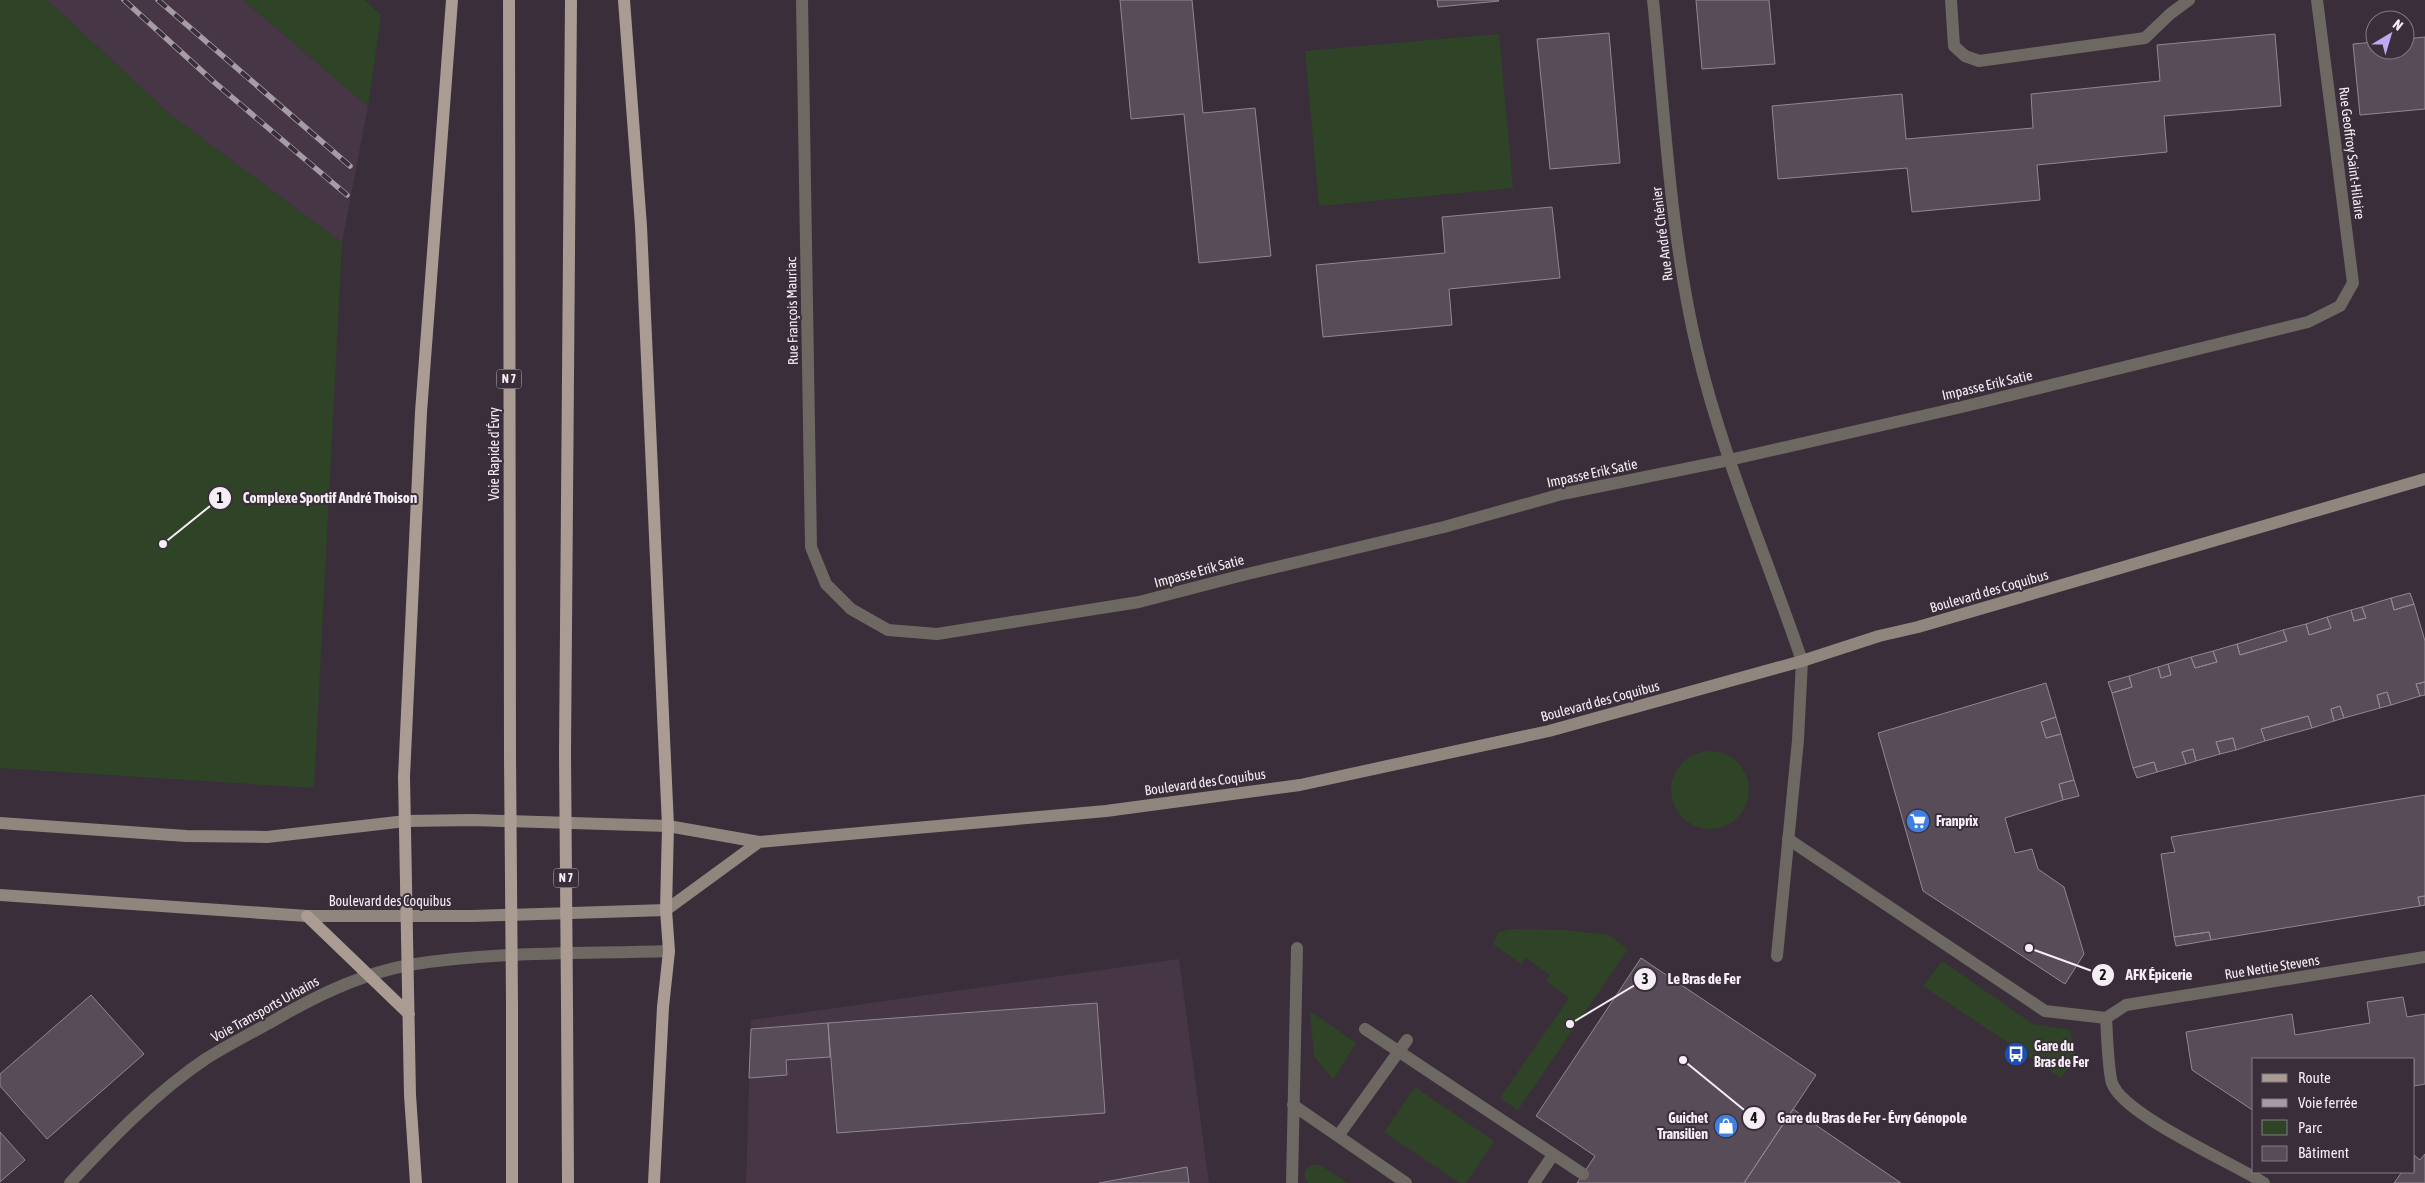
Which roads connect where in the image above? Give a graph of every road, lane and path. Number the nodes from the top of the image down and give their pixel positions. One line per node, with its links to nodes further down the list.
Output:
1 (452, 0): 15 (main road)
2 (509, 0): 41 (main road, Voie Rapide d'Évry / N 7, bridge)
3 (571, 0): 42 (main road, N 7, bridge)
4 (624, 0): 17 (main road)
5 (802, 0): 13 (street, Rue François Mauriac)
6 (1653, 0): 11 (street, Rue André Chénier)
7 (1951, 0): 8 (street)
8 (2189, 0)
9 (2317, 0): 10 (street, Rue Geoffroy Saint-Hilaire)
10 (2340, 306): 11 (street, Impasse Erik Satie)
11 (1729, 460): 13 (street, Impasse Erik Satie); 14 (street, Rue André Chénier)
12 (2425, 479): 14 (main road, Boulevard des Coquibus)
13 (851, 609)
14 (1802, 661): 18 (street); 19 (main road, Boulevard des Coquibus)
15 (406, 821): 16 (main road, Boulevard des Coquibus); 17 (main road, Boulevard des Coquibus); 23 (main road)
16 (0, 823)
17 (668, 826): 19 (main road, Boulevard des Coquibus); 21 (main road)
18 (1788, 839): 26 (street); 31 (street)
19 (759, 842): 21 (main road)
20 (0, 896): 22 (main road, Boulevard des Coquibus)
21 (666, 910): 23 (main road, Boulevard des Coquibus); 25 (main road)
22 (307, 916): 23 (main road, Boulevard des Coquibus); 29 (main road)
23 (408, 917): 28 (main road)
24 (1297, 948): 35 (street)
25 (669, 951): 28 (street, Voie Transports Urbains); 43 (main road)
26 (1777, 956)
27 (2425, 957): 31 (street, Rue Nettie Stevens)
28 (408, 965): 29 (street, Voie Transports Urbains); 30 (main road)
29 (371, 975): 30 (main road); 39 (street, Voie Transports Urbains)
30 (408, 1014): 40 (main road)
31 (2106, 1018): 47 (street)
32 (1365, 1029): 34 (street)
33 (1407, 1040): 34 (street)
34 (1399, 1051): 36 (street); 37 (street)
35 (1294, 1106): 36 (street); 44 (street)
36 (1338, 1136): 45 (street)
37 (1553, 1155): 38 (street); 46 (street)
38 (1583, 1174)
39 (70, 1183)
40 (416, 1183)
41 (512, 1183)
42 (568, 1183)
43 (654, 1183)
44 (1292, 1183)
45 (1406, 1183)
46 (1534, 1183)
47 (2264, 1183)

